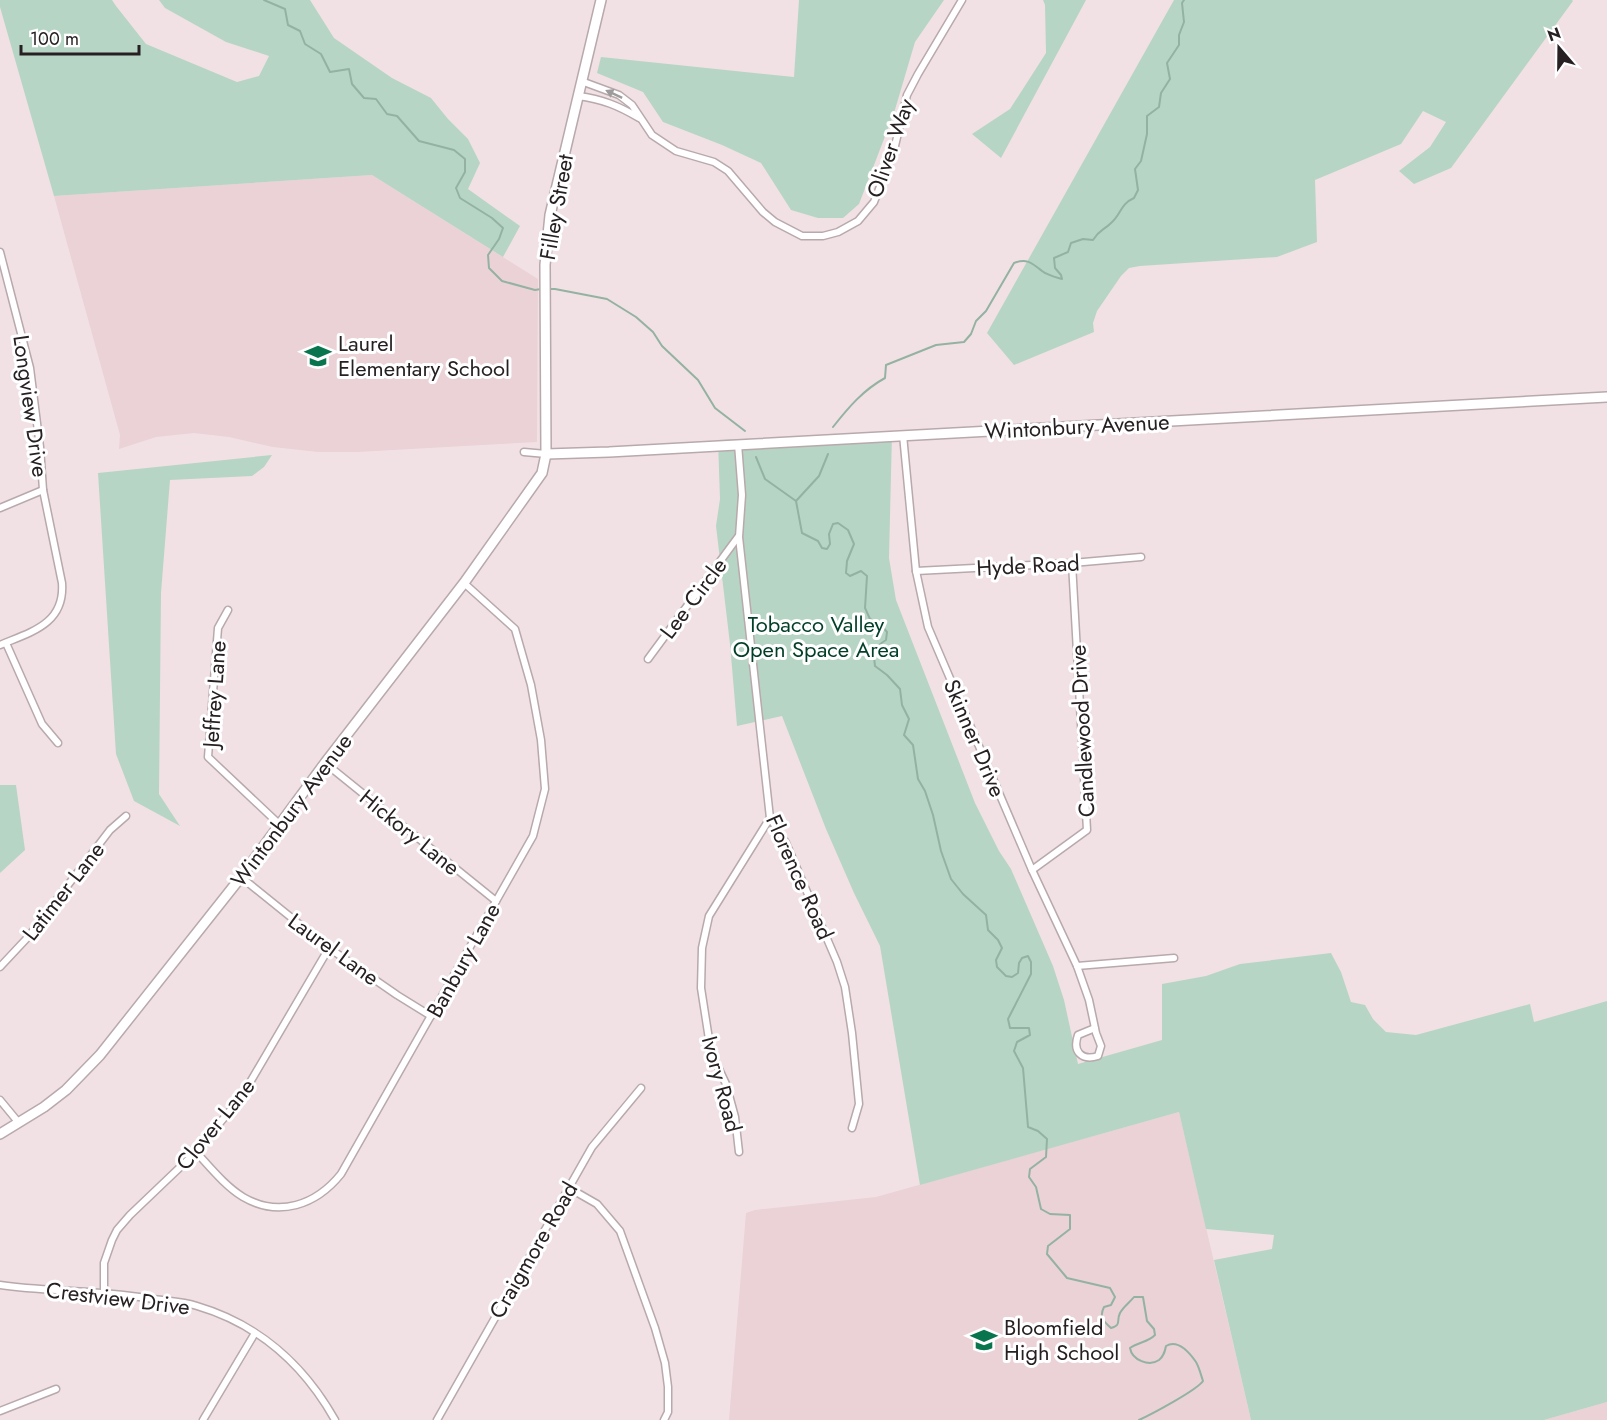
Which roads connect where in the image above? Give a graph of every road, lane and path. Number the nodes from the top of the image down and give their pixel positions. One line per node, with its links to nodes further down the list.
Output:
1 (601, 0): 3 (street, Filley Street)
2 (962, 0): 5 (street, Oliver Way)
3 (581, 81): 4 (street, Filley Street); 5 (street, Oliver Way, one-way to 3)
4 (578, 96): 5 (street, Oliver Way); 11 (street, Filley Street)
5 (640, 118)
6 (0, 252): 12 (street, Longview Drive)
7 (1607, 397): 8 (street, Wintonbury Avenue)
8 (903, 435): 9 (street, Wintonbury Avenue); 17 (street, Skinner Drive)
9 (738, 444): 11 (street, Wintonbury Avenue); 14 (street, Florence Road)
10 (524, 452): 11 (street, Wintonbury Avenue)
11 (546, 454): 18 (street, Wintonbury Avenue)
12 (43, 490): 13 (street); 20 (street, Longview Drive)
13 (0, 508)
14 (739, 537): 21 (street, Lee Circle); 25 (street, Florence Road)
15 (1141, 557): 16 (street, Hyde Road)
16 (1072, 563): 17 (street, Hyde Road); 27 (street, Candlewood Drive)
17 (916, 571): 27 (street, Skinner Drive)
18 (464, 583): 23 (street, Wintonbury Avenue); 29 (street, Banbury Lane)
19 (228, 610): 26 (street, Jeffrey Lane)
20 (3, 644): 22 (street)
21 (648, 659)
22 (58, 743)
23 (325, 763): 26 (street, Wintonbury Avenue); 29 (street, Hickory Lane)
24 (126, 816): 33 (street, Latimer Lane)
25 (770, 818): 39 (street, Florence Road); 42 (street, Ivory Road)
26 (279, 824): 28 (street, Wintonbury Avenue)
27 (1032, 870): 32 (street, Skinner Drive)
28 (241, 878): 30 (street, Laurel Lane); 38 (street, Wintonbury Avenue)
29 (496, 902): 34 (street, Banbury Lane)
30 (329, 948): 34 (street, Laurel Lane); 41 (street, Clover Lane)
31 (1174, 958): 32 (street)
32 (1077, 966): 35 (street, Skinner Drive)
33 (0, 967)
34 (431, 1016): 41 (street, Banbury Lane)
35 (1095, 1028): 35 (street, Skinner Drive)
36 (641, 1088): 43 (street, Craigmore Road)
37 (0, 1100): 38 (street)
38 (19, 1123): 40 (street, Wintonbury Avenue)
39 (852, 1128)
40 (0, 1134)
41 (196, 1152): 45 (street, Clover Lane)
42 (739, 1152)
43 (568, 1188): 51 (street, Craigmore Road); 52 (street)
44 (0, 1285): 45 (street, Crestview Drive)
45 (104, 1293): 46 (street, Crestview Drive)
46 (255, 1333): 49 (street); 50 (street, Crestview Drive)
47 (56, 1389): 48 (street)
48 (0, 1411)
49 (203, 1420)
50 (335, 1420)
51 (437, 1420)
52 (664, 1420)

